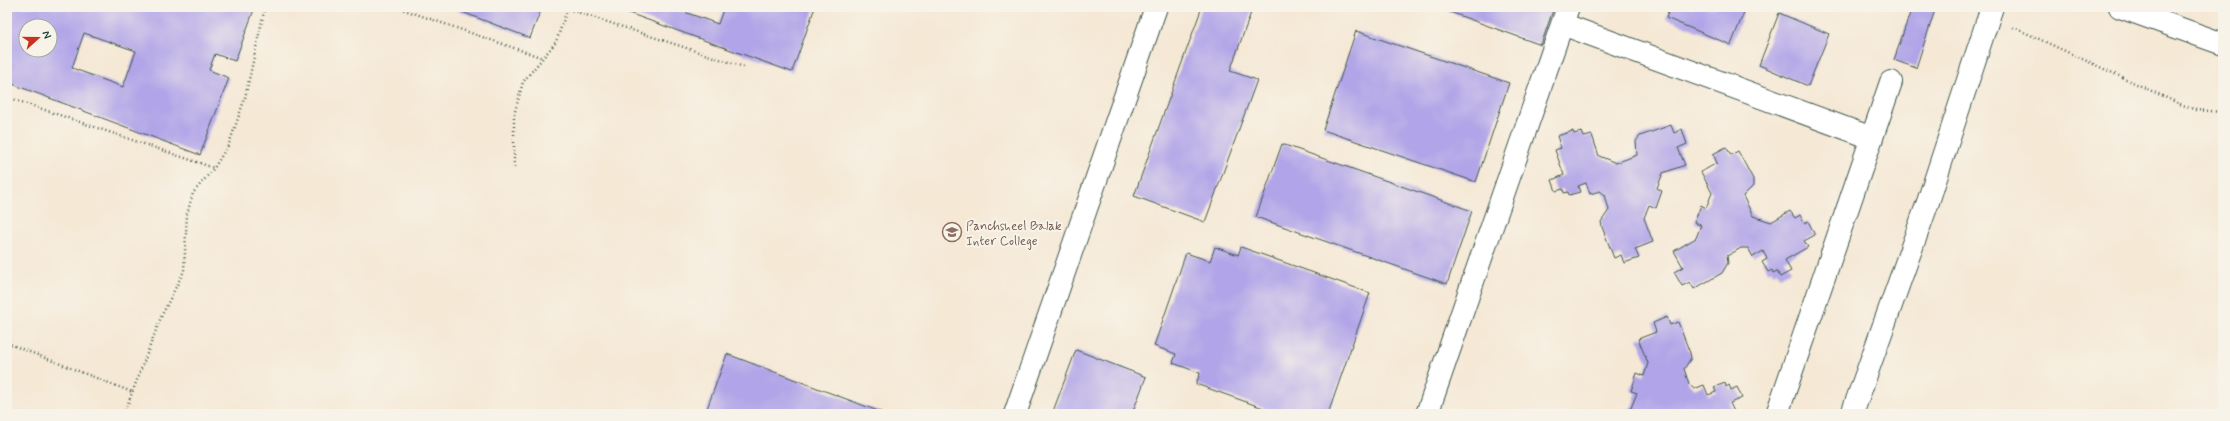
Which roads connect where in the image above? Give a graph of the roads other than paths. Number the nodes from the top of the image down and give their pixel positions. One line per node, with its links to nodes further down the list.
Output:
1 (1156, 7): 8 (street)
2 (2120, 7): 5 (street)
3 (1991, 11): 11 (street)
4 (1565, 15): 7 (street); 9 (street)
5 (2223, 44)
6 (1891, 82): 7 (street)
7 (1872, 138): 10 (street)
8 (1015, 414)
9 (1427, 414)
10 (1777, 414)
11 (1852, 414)

